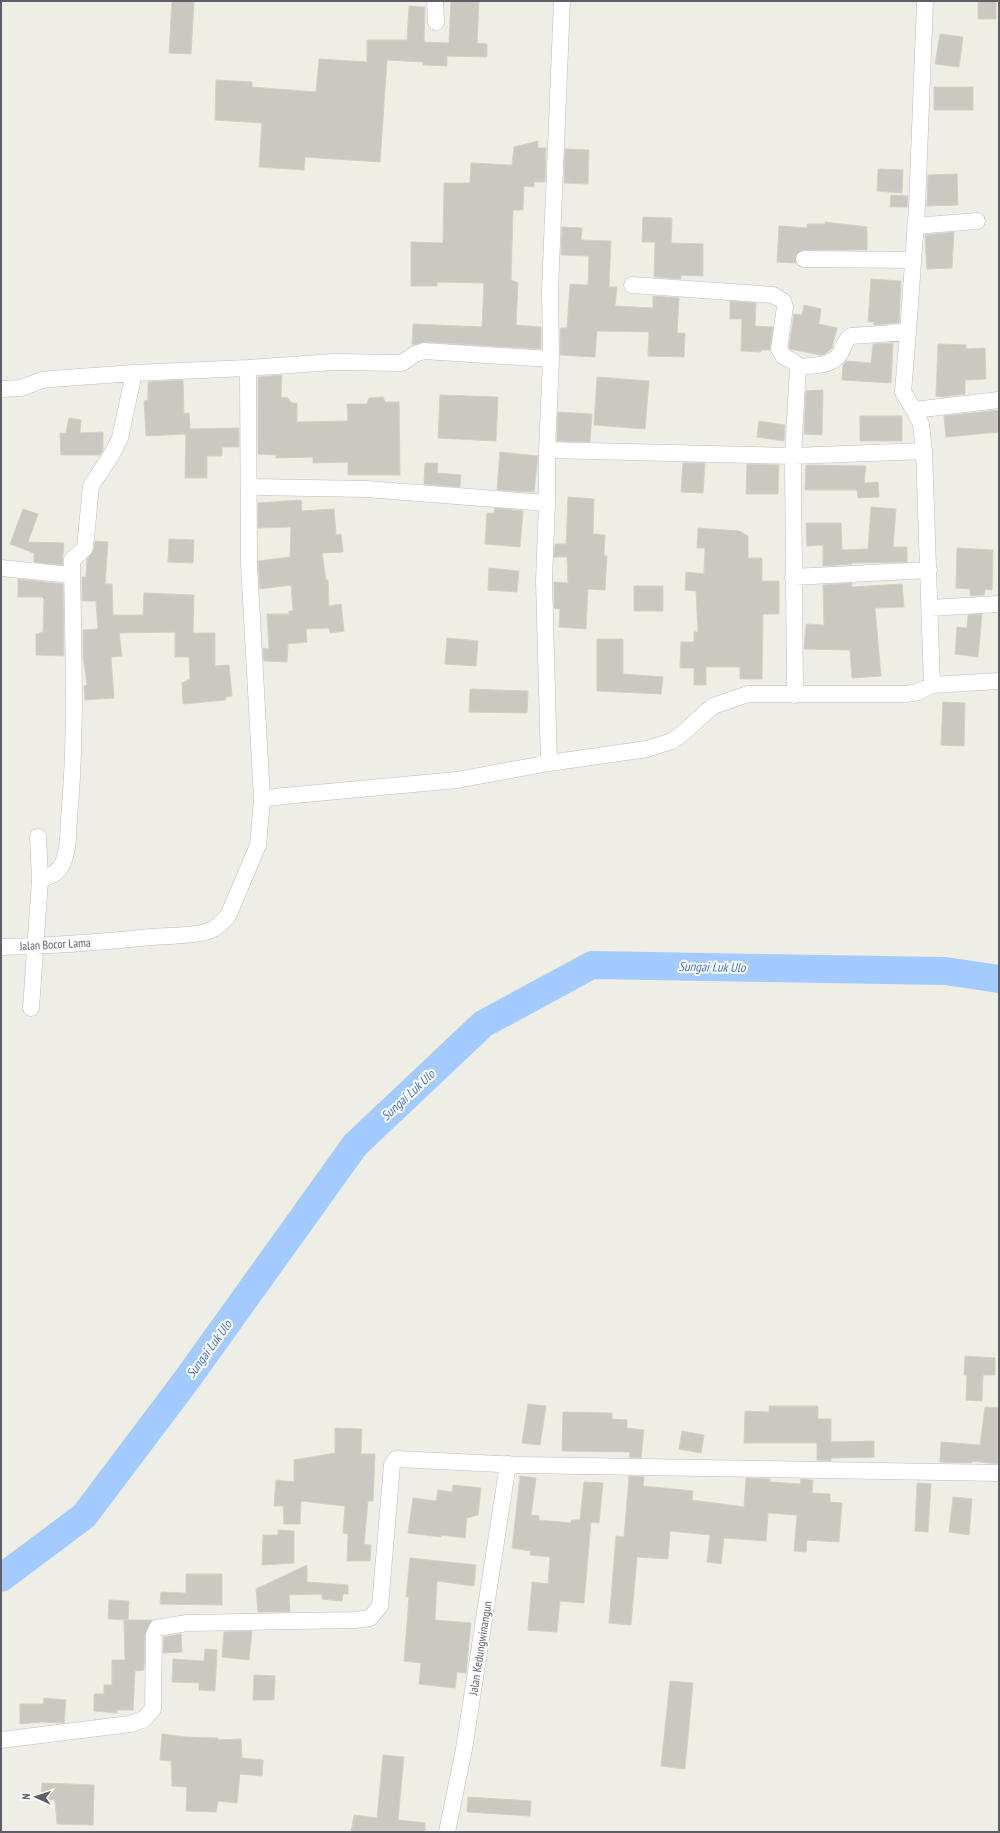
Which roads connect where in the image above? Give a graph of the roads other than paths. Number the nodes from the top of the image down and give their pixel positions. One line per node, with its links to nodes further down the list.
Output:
1 (435, 1): 4 (street)
2 (562, 1): 11 (street)
3 (924, 1): 6 (street)
4 (436, 22)
5 (977, 221): 6 (street)
6 (915, 226): 8 (street)
7 (804, 259): 8 (street)
8 (913, 260): 10 (street)
9 (632, 285): 14 (street)
10 (908, 332): 14 (street); 17 (street)
11 (551, 359): 12 (street); 18 (street)
12 (248, 368): 13 (street); 21 (street, Jalan Bocor Lama)
13 (134, 373): 15 (street); 25 (street)
14 (798, 378): 20 (street)
15 (1, 388)
16 (999, 400): 17 (street)
17 (914, 410): 19 (street)
18 (547, 450): 20 (street); 22 (street)
19 (924, 451): 20 (street); 24 (street)
20 (793, 456): 26 (street)
21 (249, 487): 22 (street); 33 (street, Jalan Bocor Lama)
22 (547, 503): 32 (street)
23 (1, 568): 25 (street)
24 (929, 570): 26 (street); 28 (street)
25 (72, 575): 35 (street)
26 (793, 577): 31 (street)
27 (999, 604): 28 (street)
28 (930, 608): 30 (street)
29 (999, 680): 30 (street)
30 (932, 685): 31 (street)
31 (795, 695): 32 (street)
32 (549, 763): 33 (street)
33 (262, 799): 36 (street, Jalan Bocor Lama)
34 (38, 837): 35 (street)
35 (40, 880): 36 (street)
36 (36, 946): 37 (street, Jalan Bocor Lama); 38 (street)
37 (1, 947)
38 (31, 1008)
39 (508, 1464): 40 (street); 41 (street); 42 (street, Jalan Kedungwinangun)
40 (999, 1473)
41 (1, 1740)
42 (447, 1832)

